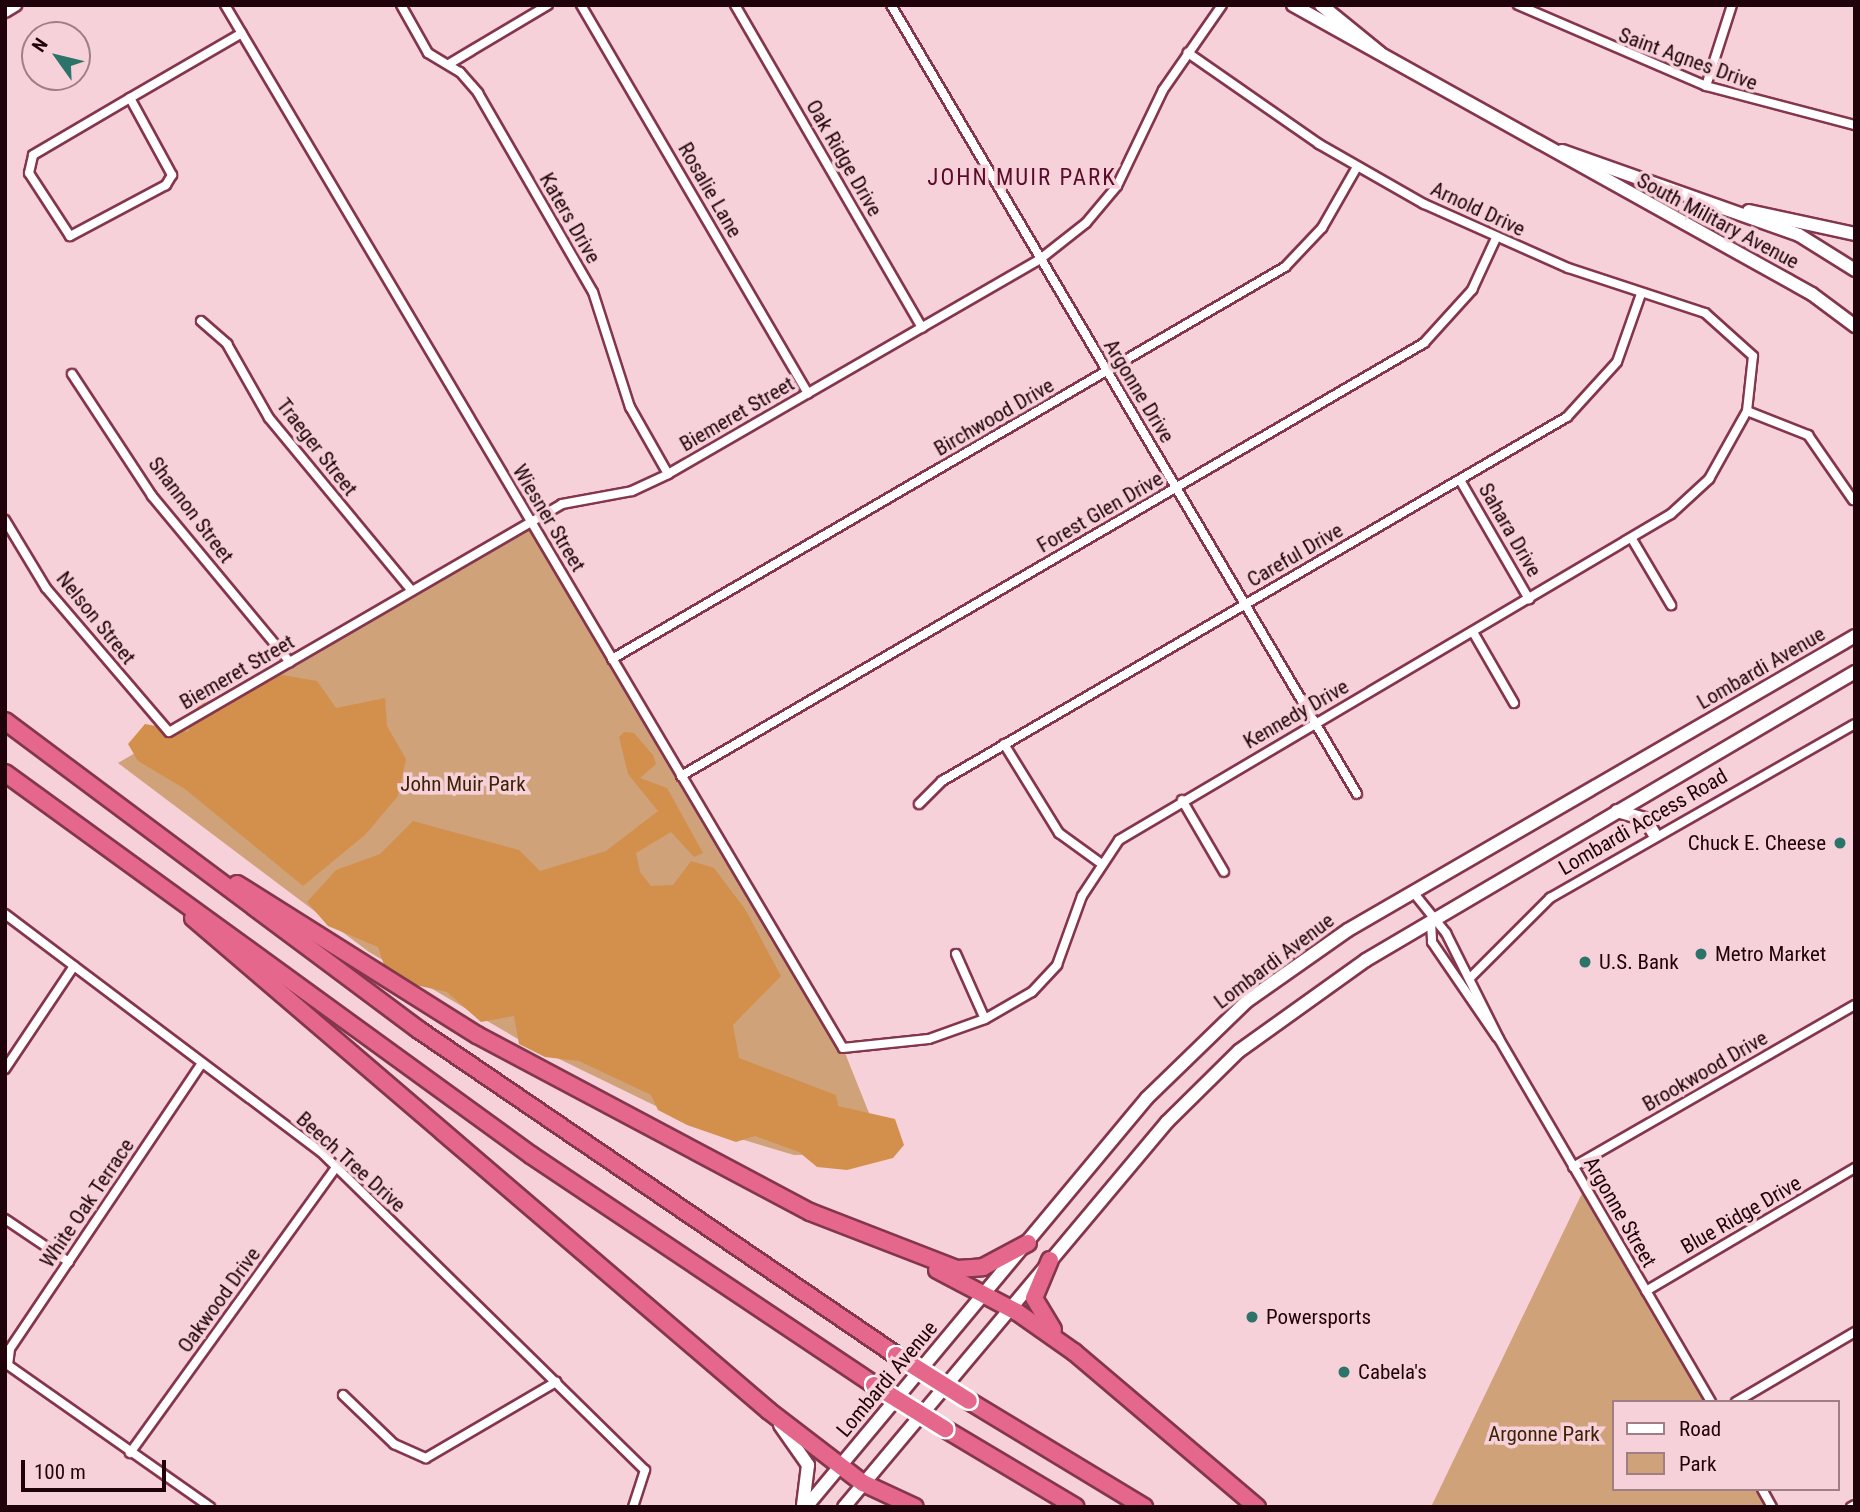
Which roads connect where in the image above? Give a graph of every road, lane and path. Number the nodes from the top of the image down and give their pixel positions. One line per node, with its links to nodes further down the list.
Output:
1 (15, 5): 13 (main road)
2 (225, 5): 14 (street, Wiesner Street)
3 (401, 5): 17 (street, Katers Drive)
4 (548, 5): 17 (street)
5 (581, 5): 35 (street, Rosalie Lane)
6 (735, 5): 31 (street, Oak Ridge Drive)
7 (891, 5): 26 (street, Argonne Drive)
8 (1222, 5): 15 (street, Biemeret Street)
9 (1293, 5): 16 (main road, South Military Avenue)
10 (1321, 5): 16 (main road, South Military Avenue)
11 (1518, 5): 18 (street, Saint Agnes Drive)
12 (1732, 5): 18 (street)
13 (5, 11)
14 (242, 33): 19 (street); 42 (street, Wiesner Street)
15 (1188, 53): 22 (street, Arnold Drive); 26 (street, Biemeret Street)
16 (1383, 56): 21 (main road, South Military Avenue)
17 (449, 64): 37 (street, Katers Drive)
18 (1706, 86): 20 (street, Saint Agnes Drive)
19 (130, 98): 19 (street)
20 (1855, 125)
21 (1562, 151): 23 (main road, South Military Avenue); 30 (main road, South Military Avenue)
22 (1357, 167): 25 (street, Arnold Drive); 33 (street, Birchwood Drive)
23 (1739, 213): 24 (main road); 27 (main road, South Military Avenue)
24 (1855, 234)
25 (1496, 238): 28 (street, Arnold Drive); 39 (street, Forest Glen Drive)
26 (1040, 260): 31 (street, Biemeret Street); 33 (street, Argonne Drive)
27 (1855, 270)
28 (1641, 294): 32 (street, Arnold Drive); 38 (street, Careful Drive)
29 (201, 321): 44 (street, Traeger Street)
30 (1855, 326)
31 (922, 328): 35 (street, Biemeret Street)
32 (1756, 371): 36 (street, Kennedy Drive)
33 (1107, 372): 39 (street, Argonne Drive); 50 (street, Birchwood Drive)
34 (72, 374): 51 (street, Shannon Street)
35 (808, 393): 37 (street, Biemeret Street)
36 (1747, 411): 40 (street); 43 (street, Kennedy Drive)
37 (668, 474): 42 (street, Biemeret Street)
38 (1460, 480): 45 (street, Sahara Drive); 46 (street, Careful Drive)
39 (1176, 488): 46 (street, Argonne Drive); 60 (street, Forest Glen Drive)
40 (1853, 500)
41 (5, 520): 57 (street, Nelson Street)
42 (531, 522): 44 (street, Biemeret Street); 50 (street, Wiesner Street)
43 (1632, 539): 45 (street, Kennedy Drive); 47 (street)
44 (412, 591): 51 (street, Biemeret Street)
45 (1529, 598): 48 (street, Kennedy Drive)
46 (1245, 605): 55 (street, Argonne Drive); 58 (street, Careful Drive)
47 (1671, 605)
48 (1472, 632): 53 (street); 55 (street, Kennedy Drive)
49 (1855, 636): 71 (main road, Lombardi Avenue)
50 (612, 659): 60 (street, Wiesner Street)
51 (290, 662): 57 (street, Biemeret Street)
52 (1855, 672): 61 (main road)
53 (1514, 703)
54 (5, 721): 69 (highway)
55 (1315, 723): 62 (street, Argonne Drive); 63 (street, Kennedy Drive)
56 (1855, 724): 67 (street, Lombardi Access Road)
57 (169, 732)
58 (1004, 744): 64 (street, Careful Drive); 68 (street)
59 (5, 773): 72 (highway)
60 (681, 776): 81 (street, Wiesner Street)
61 (1654, 790): 65 (main road); 66 (main road)
62 (1357, 794)
63 (1182, 800): 68 (street, Kennedy Drive); 70 (street)
64 (919, 804)
65 (1615, 811): 66 (main road); 74 (main road)
66 (1645, 819): 67 (main road)
67 (1655, 835): 77 (street, Lombardi Access Road)
68 (1099, 862): 79 (street, Kennedy Drive)
69 (209, 872): 89 (highway); 112 (highway, bridge)
70 (1224, 872)
71 (1413, 892): 74 (street, Argonne Street); 88 (main road, Lombardi Avenue)
72 (171, 893): 101 (highway); 111 (highway, bridge)
73 (5, 914): 76 (street, Beech Tree Drive)
74 (1431, 921): 77 (street, Argonne Street); 80 (street, Argonne Street); 90 (main road)
75 (956, 954): 79 (street)
76 (74, 966): 82 (street, Beech Tree Drive); 83 (street)
77 (1471, 977): 80 (street, Argonne Street)
78 (1855, 1004): 85 (street, Brookwood Drive)
79 (985, 1019): 81 (street, Kennedy Drive)
80 (1499, 1039): 85 (street, Argonne Street)
81 (843, 1048)
82 (202, 1063): 84 (street, Beech Tree Drive); 91 (street, White Oak Terrace)
83 (5, 1069)
84 (336, 1167): 97 (street, Beech Tree Drive); 102 (street, Oakwood Drive)
85 (1573, 1167): 92 (street, Argonne Street)
86 (1855, 1168): 92 (street, Blue Ridge Drive)
87 (5, 1219): 91 (street)
88 (1028, 1243): 89 (highway); 93 (main road, Lombardi Avenue)
89 (898, 1250): 93 (highway)
90 (1050, 1260): 94 (main road); 96 (highway)
91 (69, 1262): 102 (street, White Oak Terrace)
92 (1646, 1291): 99 (street, Argonne Street)
93 (985, 1295): 94 (highway); 103 (main road, Lombardi Avenue)
94 (1010, 1308): 96 (highway); 104 (main road)
95 (1855, 1332): 100 (street)
96 (1074, 1352): 113 (highway)
97 (556, 1382): 98 (street); 107 (street, Beech Tree Drive)
98 (343, 1395)
99 (1709, 1400)
100 (1739, 1400)
101 (769, 1411): 103 (highway); 108 (main road)
102 (131, 1453): 106 (street)
103 (839, 1466): 104 (highway); 108 (main road, Lombardi Avenue)
104 (863, 1483): 109 (main road); 110 (highway)
105 (1763, 1491): 114 (street)
106 (211, 1507)
107 (634, 1507)
108 (804, 1507)
109 (844, 1507)
110 (915, 1507)
111 (1076, 1507)
112 (1144, 1507)
113 (1257, 1507)
114 (1772, 1507)

